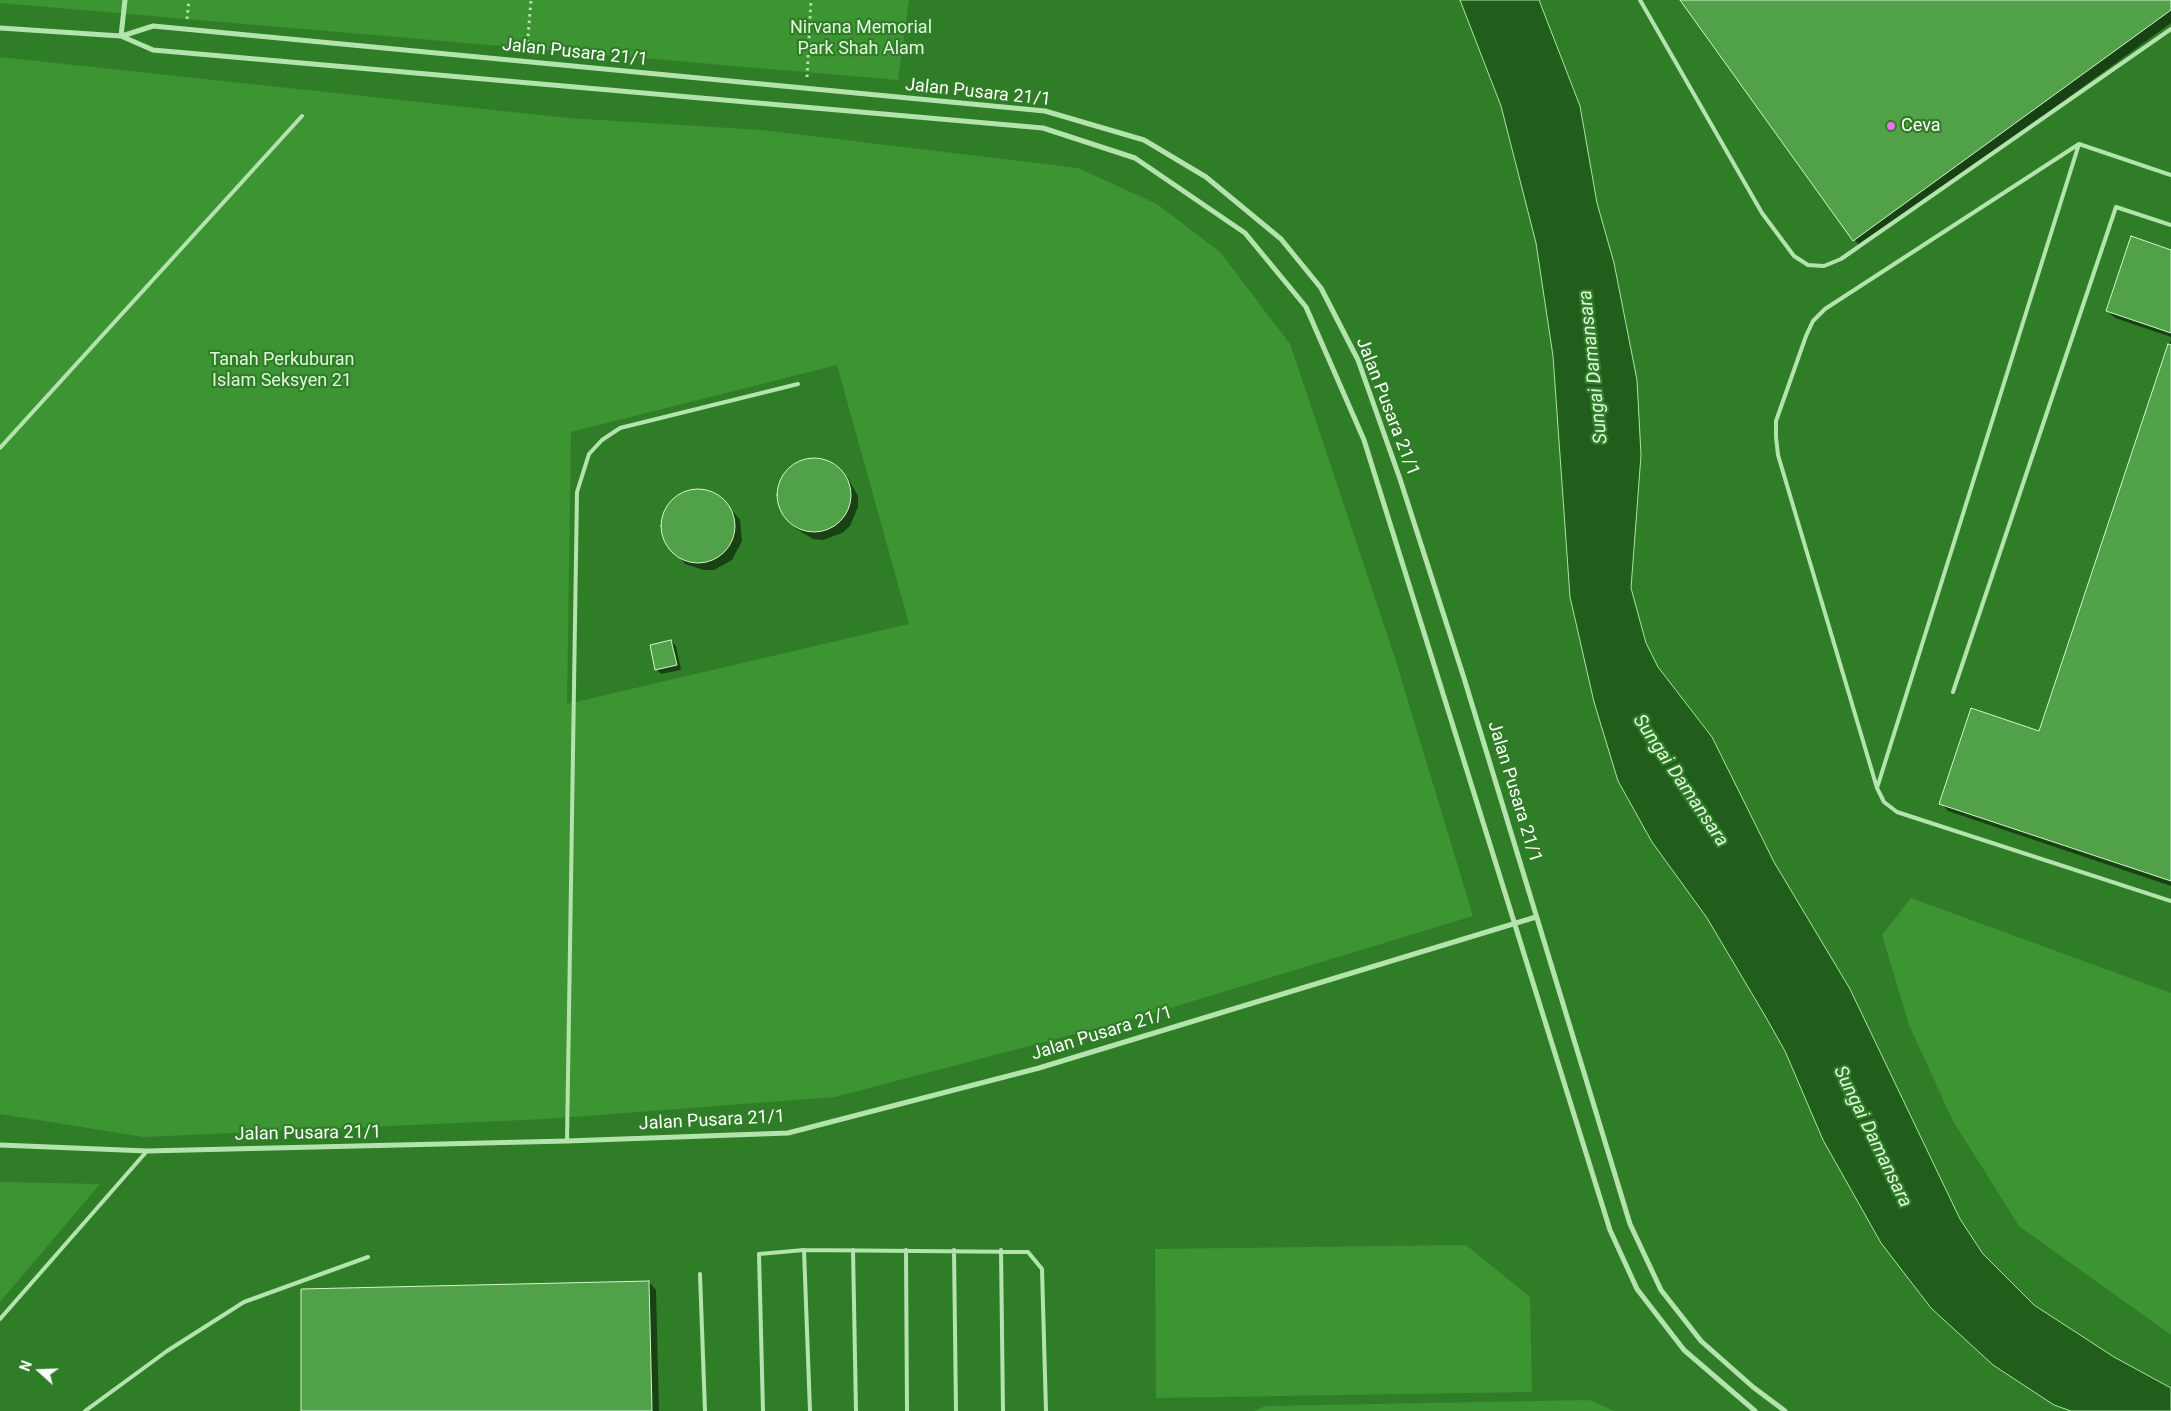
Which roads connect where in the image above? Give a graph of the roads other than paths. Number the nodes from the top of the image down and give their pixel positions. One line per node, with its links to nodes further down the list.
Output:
1 (125, 0): 5 (street)
2 (1640, 0): 4 (lane)
3 (0, 28): 5 (street, Jalan Pusara 21/1)
4 (2171, 29)
5 (122, 36): 15 (street, Jalan Pusara 21/1); 16 (street, Jalan Pusara 21/1)
6 (302, 116): 11 (lane)
7 (2079, 144): 8 (lane); 13 (lane); 13 (lane)
8 (2171, 175)
9 (2171, 226): 12 (lane)
10 (798, 384): 17 (lane)
11 (0, 448)
12 (1953, 692)
13 (1877, 788): 14 (lane)
14 (2171, 901)
15 (1536, 917): 16 (street, Jalan Pusara 21/1); 38 (street, Jalan Pusara 21/1)
16 (1516, 923): 17 (street, Jalan Pusara 21/1); 37 (street, Jalan Pusara 21/1)
17 (568, 1141): 19 (street, Jalan Pusara 21/1)
18 (0, 1145): 19 (street, Jalan Pusara 21/1)
19 (147, 1151): 27 (lane)
20 (804, 1250): 21 (lane); 30 (lane); 31 (lane)
21 (853, 1250): 22 (lane); 32 (lane)
22 (906, 1250): 23 (lane); 33 (lane)
23 (954, 1250): 24 (lane); 34 (lane)
24 (1001, 1250): 35 (lane); 36 (lane)
25 (368, 1257): 28 (lane)
26 (700, 1274): 29 (lane)
27 (0, 1319)
28 (85, 1411)
29 (705, 1411)
30 (763, 1411)
31 (810, 1411)
32 (856, 1411)
33 (907, 1411)
34 (956, 1411)
35 (1003, 1411)
36 (1046, 1411)
37 (1755, 1411)
38 (1785, 1411)

